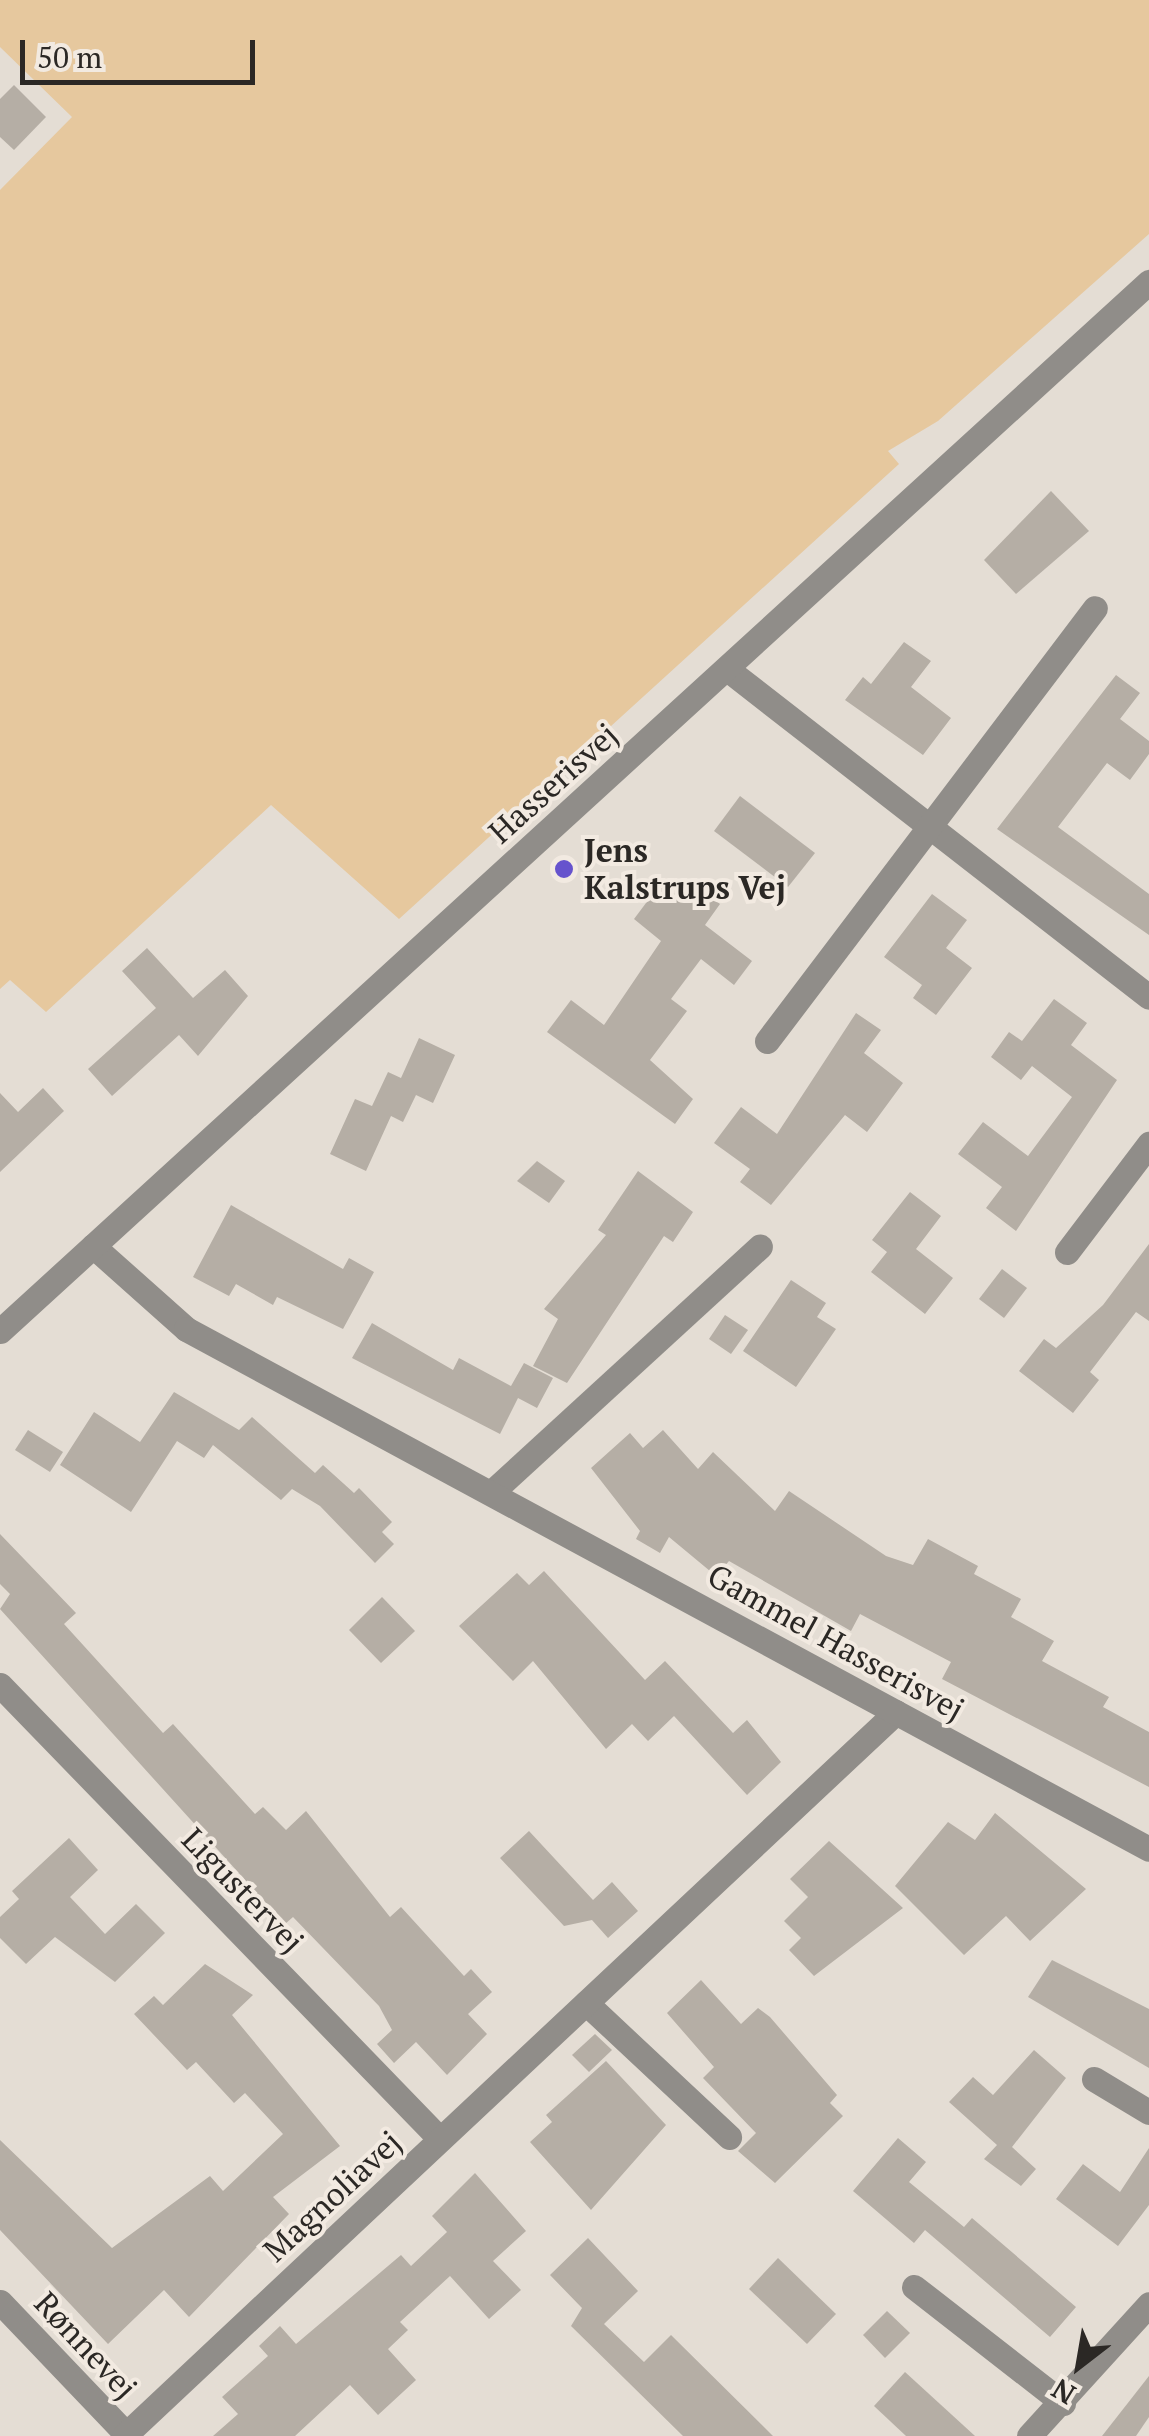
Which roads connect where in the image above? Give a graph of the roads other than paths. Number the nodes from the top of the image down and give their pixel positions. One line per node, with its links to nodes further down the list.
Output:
1 (1149, 282): 3 (street, Hasserisvej)
2 (1095, 608): 4 (street)
3 (727, 669): 4 (street); 8 (street, Hasserisvej)
4 (928, 830): 5 (street); 6 (street)
5 (1149, 997)
6 (767, 1041)
7 (1149, 1144): 10 (street)
8 (93, 1246): 11 (street, Hasserisvej); 12 (street, Gammel Hasserisvej)
9 (760, 1246): 12 (street)
10 (1067, 1252)
11 (0, 1331)
12 (493, 1490): 14 (street, Gammel Hasserisvej)
13 (0, 1685): 20 (street, Ligustervej)
14 (896, 1712): 15 (street, Gammel Hasserisvej); 16 (street, Magnoliavej)
15 (1149, 1849)
16 (586, 2003): 19 (street); 20 (street, Magnoliavej)
17 (1094, 2079): 18 (street)
18 (1149, 2112)
19 (729, 2137)
20 (440, 2140): 25 (street, Magnoliavej)
21 (914, 2288): 24 (street)
22 (0, 2302): 25 (street, Rønnevej)
23 (1149, 2304): 24 (street)
24 (1063, 2403): 26 (street)
25 (125, 2435)
26 (1028, 2436)

